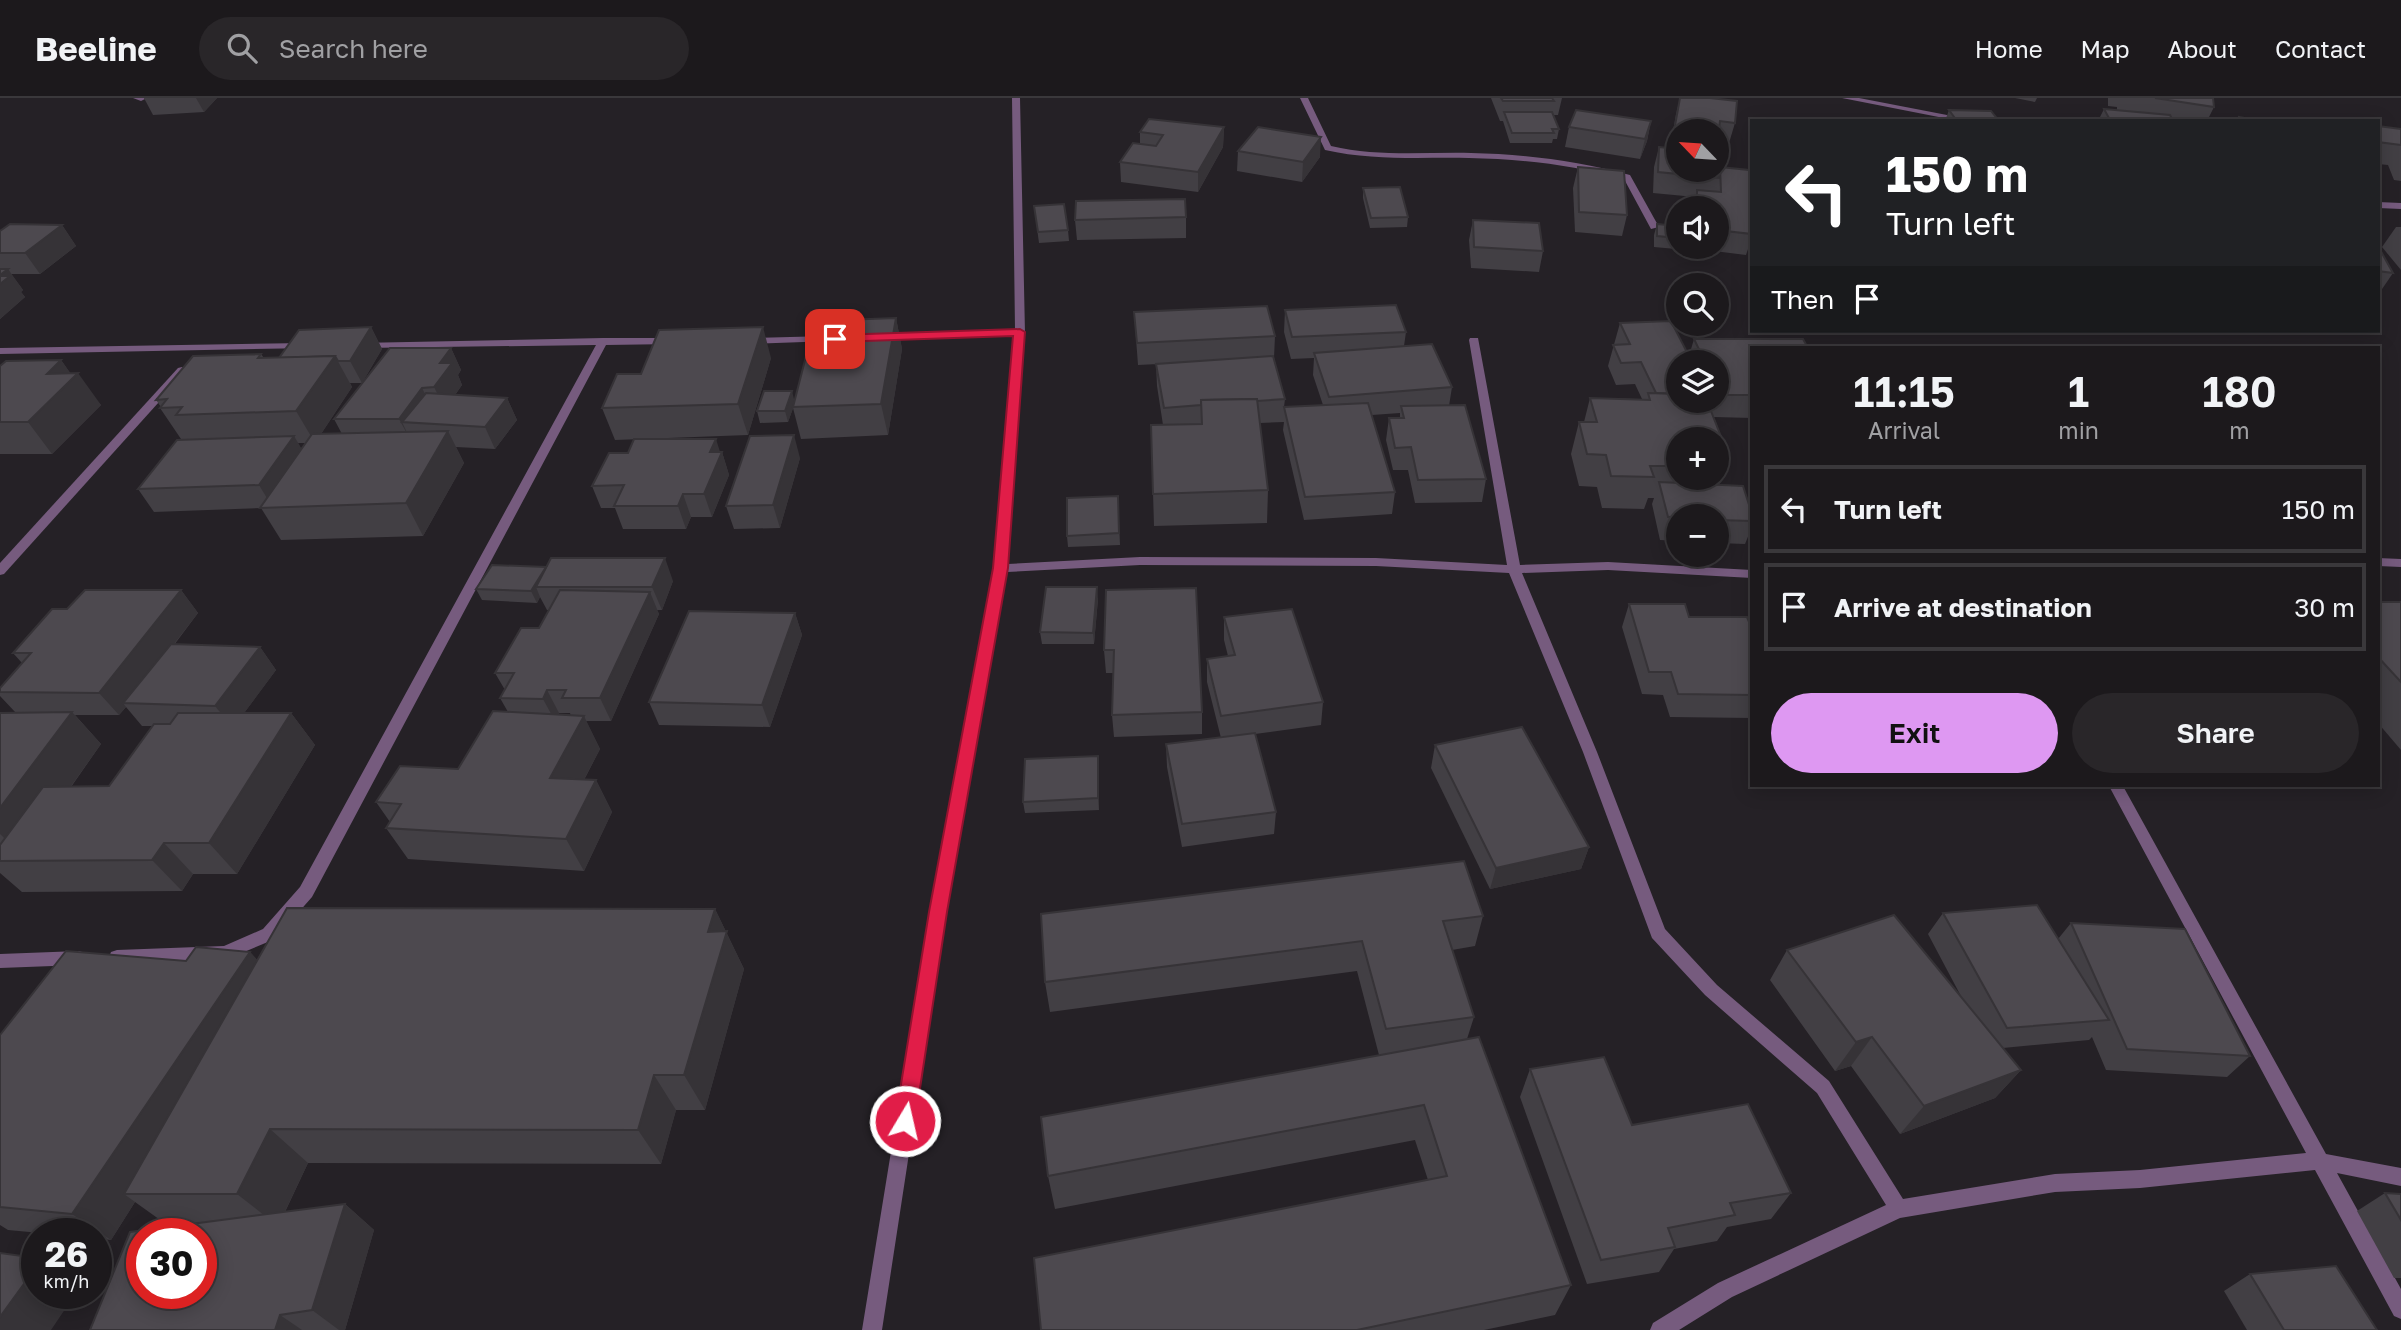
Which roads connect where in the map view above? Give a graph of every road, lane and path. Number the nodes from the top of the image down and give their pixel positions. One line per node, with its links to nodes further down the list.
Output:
1 (1016, 98): 8 (street)
2 (1304, 98): 7 (street)
3 (1846, 98): 4 (street)
4 (1963, 119)
5 (2380, 205): 6 (street)
6 (2401, 206)
7 (1654, 227)
8 (1020, 332): 9 (street); 21 (street)
9 (866, 338)
10 (838, 339): 14 (street)
11 (1474, 340): 22 (street)
12 (603, 341): 13 (street); 15 (street); 26 (street)
13 (685, 341)
14 (741, 341)
15 (356, 345)
16 (317, 346): 17 (street)
17 (200, 350): 18 (street); 23 (street)
18 (0, 351)
19 (2380, 562): 20 (street)
20 (2401, 563)
21 (1001, 568): 22 (street); 31 (street)
22 (1514, 569): 24 (street); 29 (street)
23 (0, 571)
24 (1750, 575)
25 (2117, 787): 27 (street)
26 (0, 961)
27 (2319, 1161): 28 (street); 29 (street); 30 (street)
28 (2401, 1177)
29 (1899, 1209): 32 (street)
30 (2401, 1309)
31 (872, 1330)
32 (1660, 1330)

